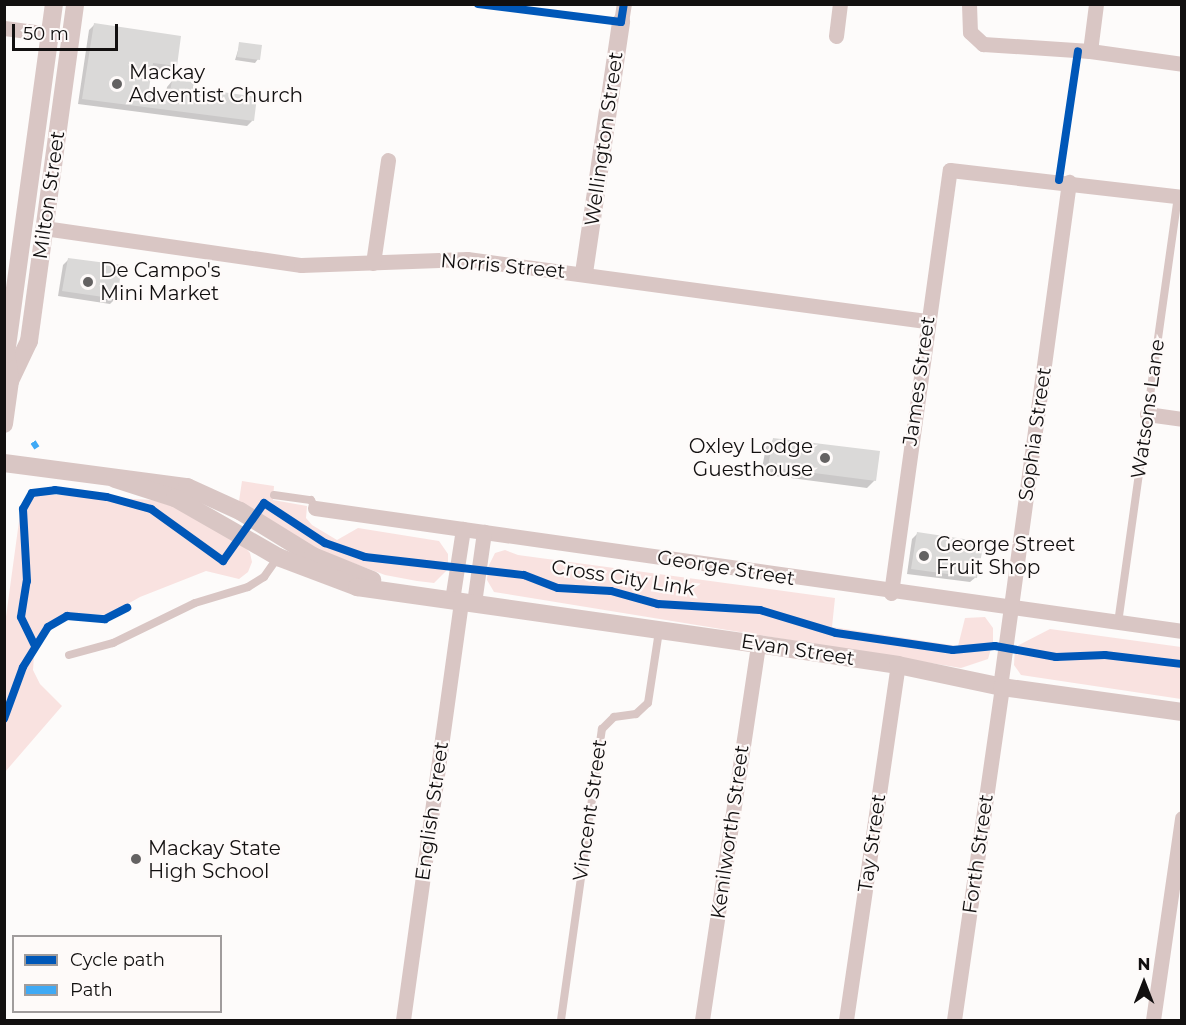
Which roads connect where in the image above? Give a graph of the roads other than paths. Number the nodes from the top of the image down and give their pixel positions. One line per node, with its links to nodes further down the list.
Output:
1 (54, 4): 8 (street, Milton Street)
2 (75, 4): 10 (street, Milton Street)
3 (840, 4): 9 (street)
4 (969, 4): 11 (street)
5 (1096, 4): 11 (street)
6 (622, 13): 19 (street, Wellington Street)
7 (4, 28): 8 (street)
8 (50, 34): 10 (street); 16 (street, Milton Street)
9 (836, 36)
10 (70, 37): 17 (street, Milton Street)
11 (1090, 51): 12 (street)
12 (1182, 64)
13 (388, 160): 18 (street)
14 (1069, 182): 15 (street); 20 (street, James Street); 33 (street, Sophia Street)
15 (1180, 197): 22 (lane, Watsons Lane)
16 (23, 226): 17 (street); 21 (street, Milton Street)
17 (44, 228): 18 (street, Norris Street); 21 (street, Milton Street)
18 (373, 262): 19 (street, Norris Street)
19 (584, 273): 20 (street, Norris Street)
20 (926, 321): 31 (street, James Street)
21 (10, 381): 24 (street, Milton Street)
22 (1147, 414): 23 (street); 34 (lane, Watsons Lane)
23 (1182, 419)
24 (4, 424)
25 (4, 463): 30 (street)
26 (274, 495): 27 (lane, George Street)
27 (315, 508): 28 (street, George Street)
28 (463, 529): 29 (street, George Street); 32 (street)
29 (484, 532): 31 (street, George Street); 32 (street)
30 (283, 549): 32 (street, Evan Street); 38 (lane)
31 (891, 593): 33 (street, George Street)
32 (462, 601): 35 (street, Evan Street); 43 (street, English Street)
33 (1011, 609): 34 (street, George Street); 40 (street, Sophia Street)
34 (1118, 622): 36 (street, George Street)
35 (659, 630): 37 (street, Evan Street); 44 (lane, Vincent Street)
36 (1182, 631)
37 (758, 644): 39 (street, Evan Street); 45 (street, Kenilworth Street)
38 (69, 655)
39 (898, 665): 40 (street, Evan Street); 46 (street, Tay Street)
40 (1000, 687): 41 (street, Evan Street); 47 (street, Forth Street)
41 (1182, 712)
42 (1182, 818): 48 (street)
43 (403, 1020)
44 (561, 1020)
45 (702, 1020)
46 (846, 1020)
47 (954, 1020)
48 (1153, 1020)

